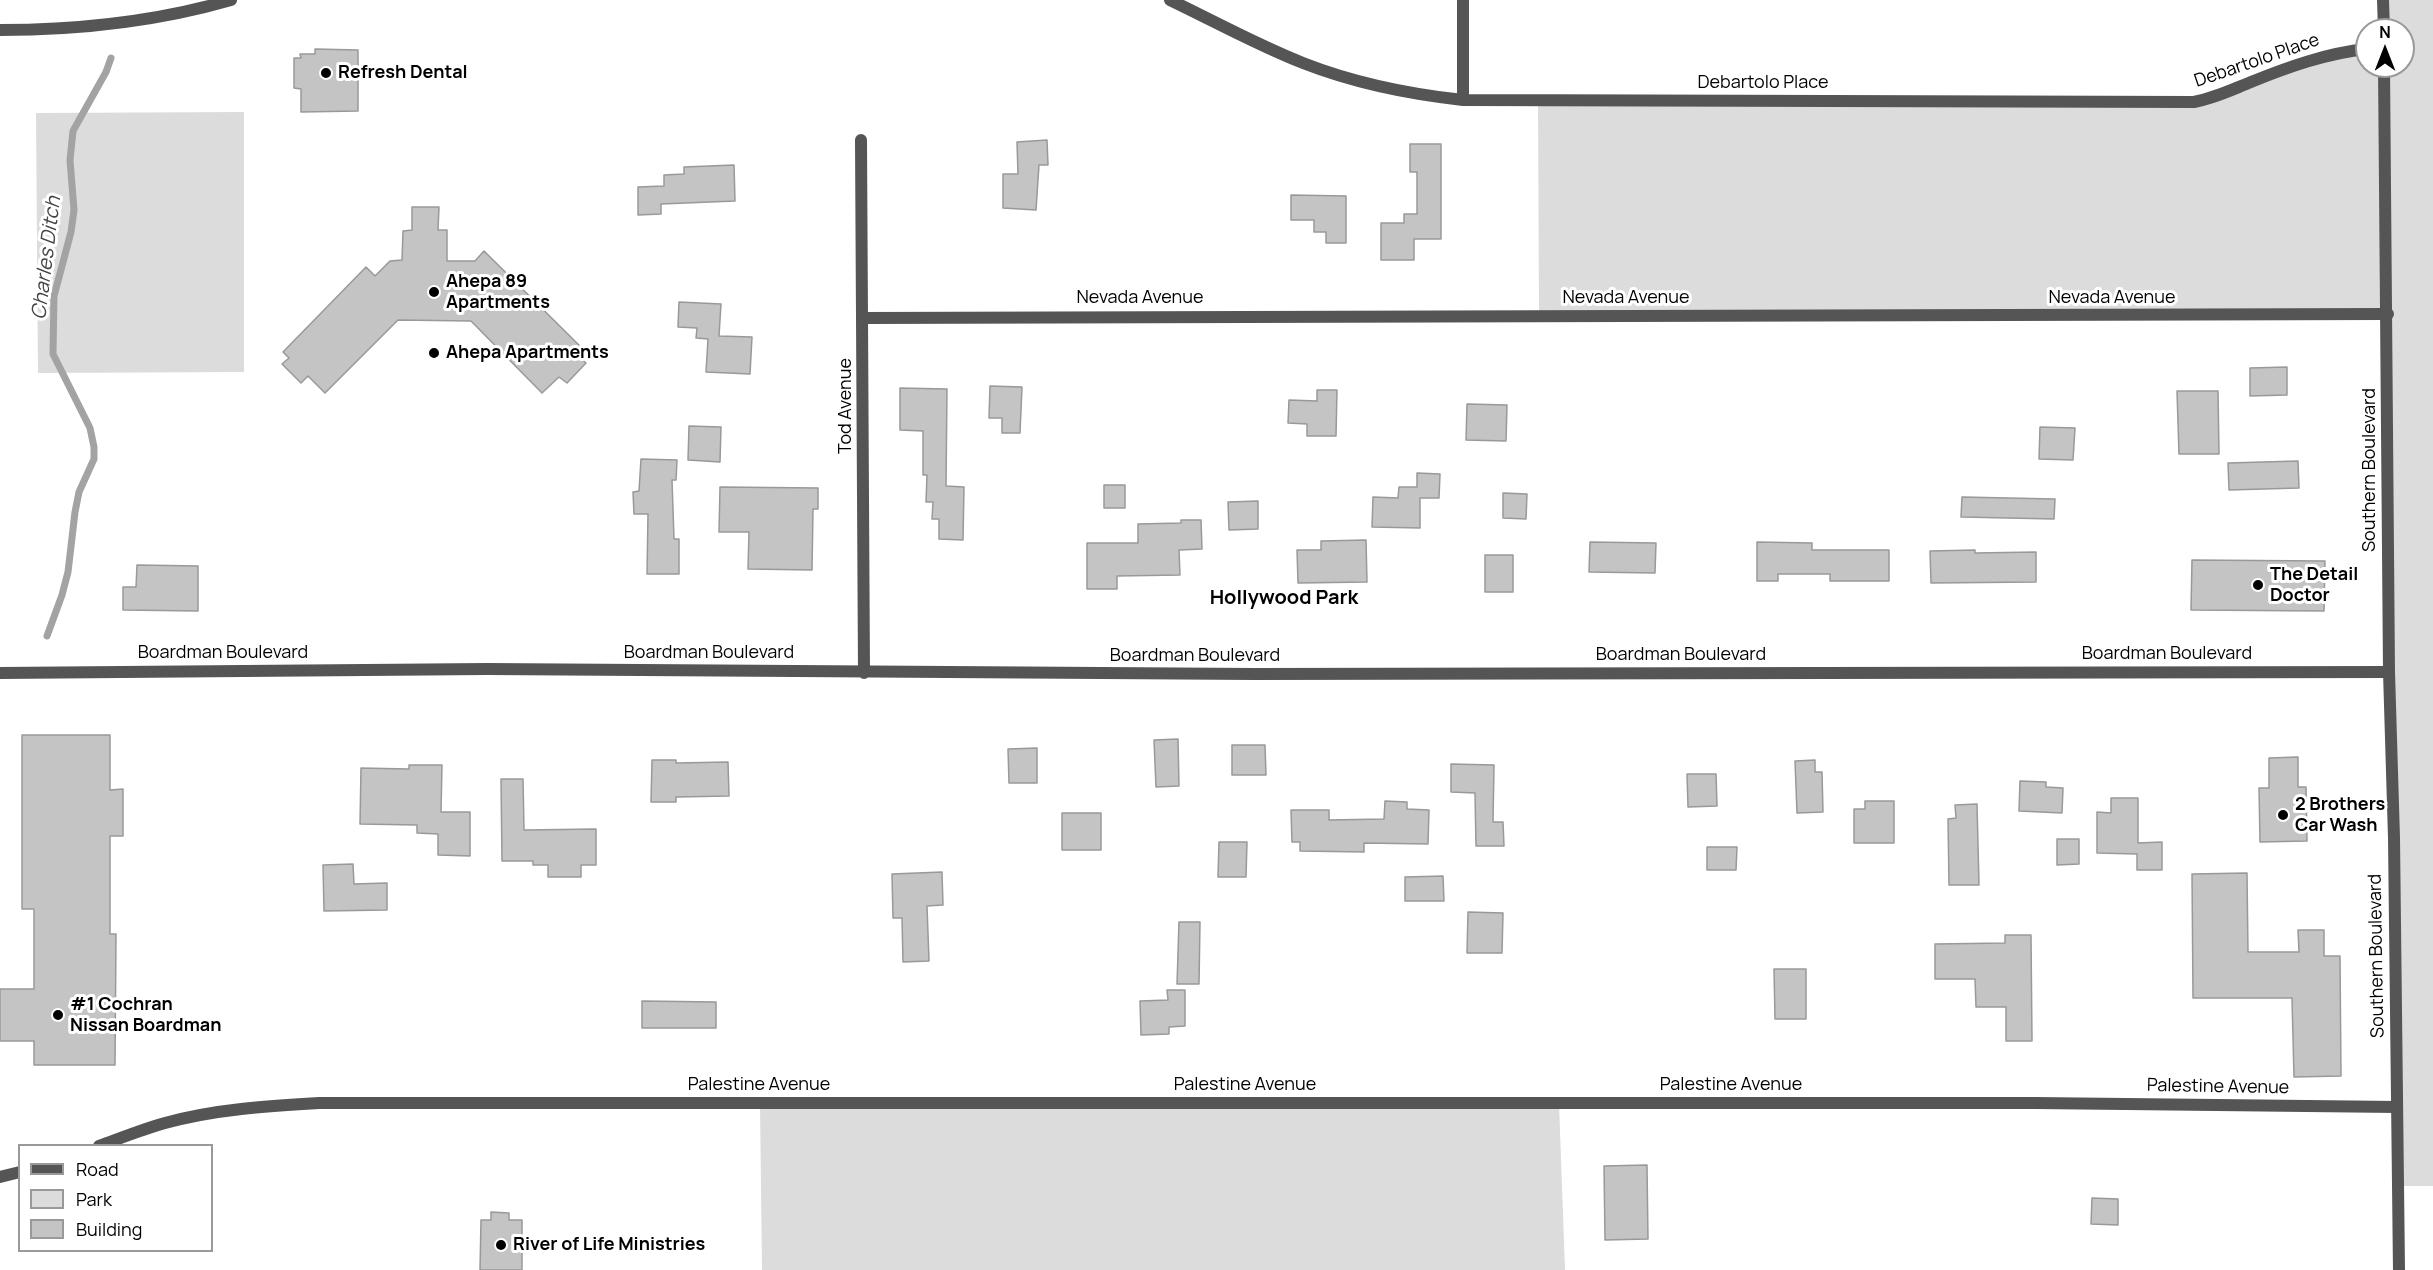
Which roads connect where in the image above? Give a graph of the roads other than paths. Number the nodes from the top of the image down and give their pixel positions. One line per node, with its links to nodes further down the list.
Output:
1 (231, 0): 6 (street)
2 (1170, 0): 9 (street, Debartolo Place)
3 (1463, 0): 9 (street)
4 (2383, 0): 5 (street)
5 (2384, 18)
6 (0, 30)
7 (2355, 50): 9 (street, Debartolo Place)
8 (2384, 78): 11 (street, Southern Boulevard)
9 (1463, 100)
10 (861, 140): 12 (street, Tod Avenue)
11 (2388, 314): 12 (street, Nevada Avenue); 13 (street, Southern Boulevard)
12 (864, 318): 15 (street, Tod Avenue)
13 (2390, 672): 15 (street, Boardman Boulevard); 16 (street, Southern Boulevard)
14 (0, 673): 15 (street, Boardman Boulevard)
15 (864, 673)
16 (2397, 1107): 17 (street, Palestine Avenue); 20 (street, Southern Boulevard)
17 (105, 1144)
18 (18, 1172): 19 (street)
19 (0, 1177)
20 (2399, 1270)

